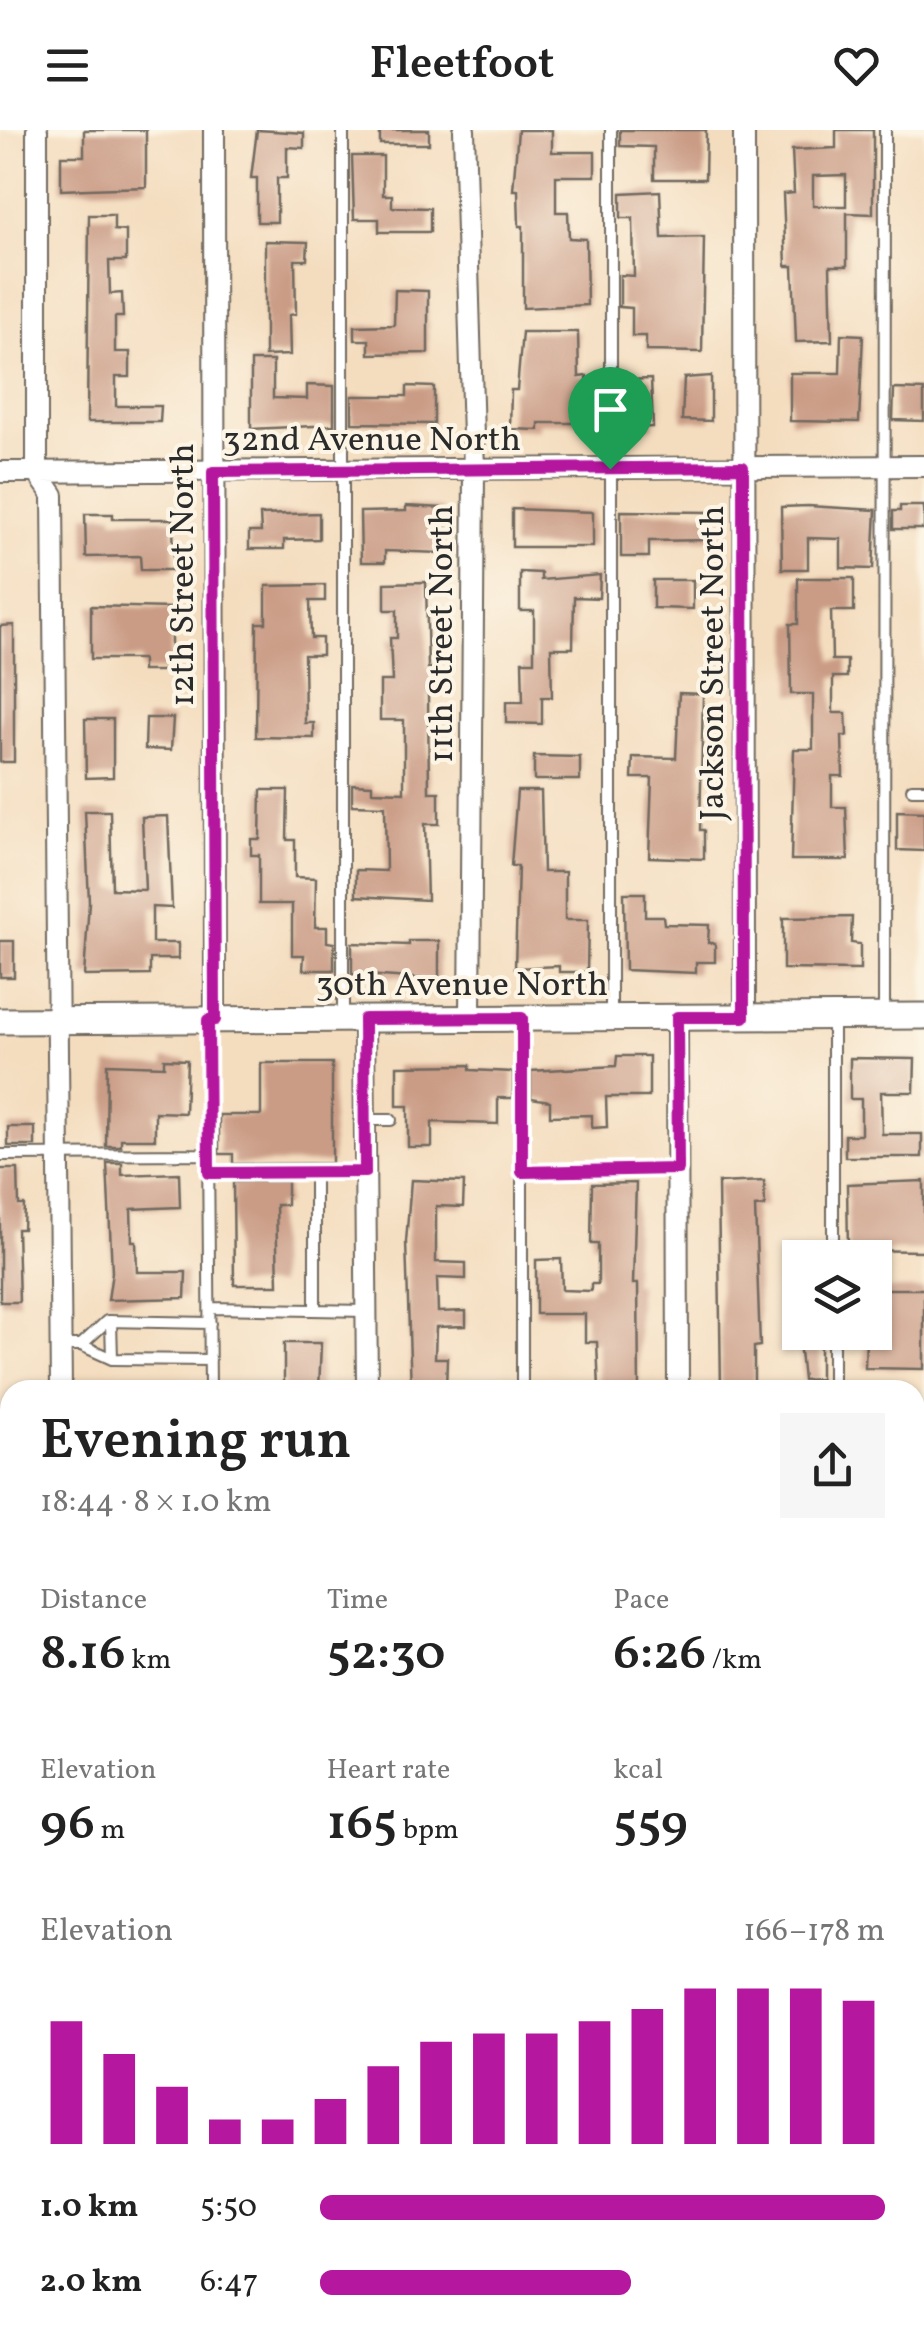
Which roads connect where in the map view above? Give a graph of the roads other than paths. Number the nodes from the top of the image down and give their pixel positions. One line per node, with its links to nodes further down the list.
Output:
1 (37, 130): 15 (street)
2 (214, 130): 16 (street, 12th Street North)
3 (343, 130): 12 (lane)
4 (464, 130): 13 (street, 11th Street North)
5 (611, 130): 11 (lane)
6 (744, 130): 10 (street, Jackson Street North)
7 (885, 130): 8 (lane)
8 (886, 466): 9 (street, 32nd Avenue North); 10 (street, 32nd Avenue North); 18 (lane)
9 (924, 466)
10 (743, 467): 11 (street, 32nd Avenue North); 21 (street, Jackson Street North)
11 (610, 469): 13 (street, 32nd Avenue North); 24 (lane)
12 (344, 471): 13 (street, 32nd Avenue North); 16 (street, 32nd Avenue North); 25 (lane)
13 (474, 471): 22 (street, 11th Street North)
14 (0, 472): 15 (street, 32nd Avenue North)
15 (37, 472): 16 (street, 32nd Avenue North); 26 (street)
16 (213, 472): 27 (street, 12th Street North)
17 (833, 1016): 18 (street, 30th Avenue North); 21 (street, 30th Avenue North); 39 (lane)
18 (884, 1016): 19 (street, 30th Avenue North)
19 (924, 1016)
20 (677, 1017): 21 (street, 30th Avenue North); 24 (street, 30th Avenue North); 34 (street)
21 (744, 1017)
22 (470, 1018): 23 (street, 30th Avenue North); 25 (street, 30th Avenue North)
23 (522, 1018): 24 (street, 30th Avenue North); 36 (lane)
24 (611, 1018)
25 (354, 1019): 27 (street, 30th Avenue North); 29 (street)
26 (55, 1020): 27 (street, 30th Avenue North); 28 (street, 30th Avenue North); 32 (street)
27 (211, 1020): 31 (lane)
28 (0, 1021)
29 (365, 1120): 30 (lane); 35 (street)
30 (391, 1120)
31 (209, 1154): 32 (lane); 37 (lane)
32 (57, 1155): 33 (lane); 45 (street)
33 (0, 1156)
34 (678, 1169): 36 (lane); 53 (street)
35 (365, 1172): 38 (lane); 42 (street)
36 (522, 1172): 52 (lane)
37 (209, 1173): 38 (lane); 40 (lane)
38 (315, 1173): 41 (lane)
39 (833, 1240)
40 (210, 1308): 41 (lane); 44 (lane)
41 (315, 1310): 42 (lane)
42 (367, 1311): 51 (street)
43 (111, 1320): 44 (lane); 45 (lane); 47 (lane)
44 (210, 1323): 48 (lane)
45 (71, 1345): 47 (lane); 49 (street)
46 (833, 1350): 54 (lane)
47 (112, 1359): 48 (lane)
48 (210, 1360): 50 (lane)
49 (63, 1380)
50 (210, 1380)
51 (367, 1380)
52 (522, 1380)
53 (678, 1380)
54 (834, 1380)

